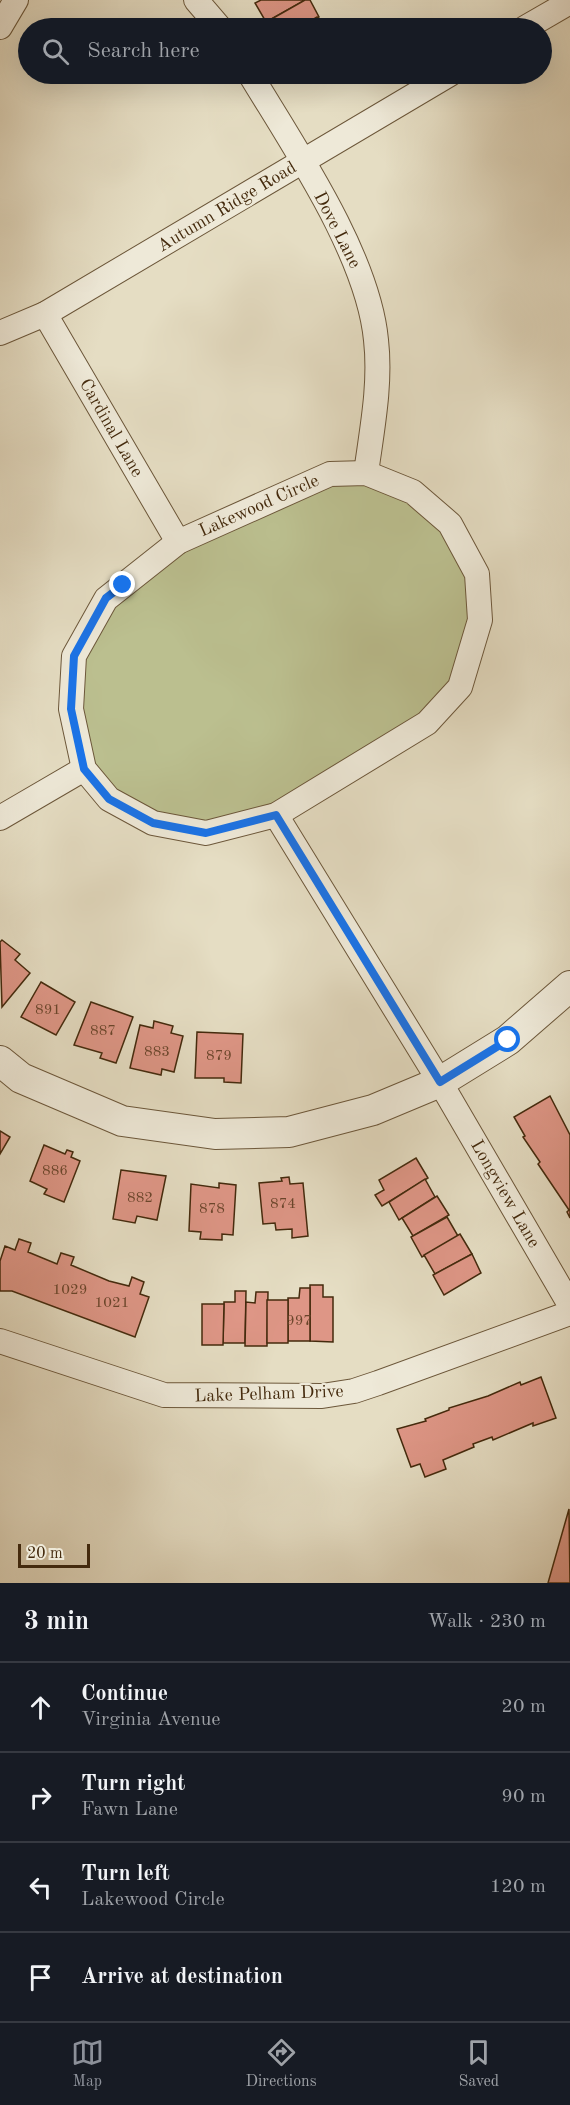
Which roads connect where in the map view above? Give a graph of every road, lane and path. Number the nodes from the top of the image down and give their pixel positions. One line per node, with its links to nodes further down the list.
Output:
1 (16, 0): 6 (street)
2 (196, 0): 4 (street)
3 (570, 2): 5 (street)
4 (211, 18)
5 (542, 18)
6 (0, 27)
7 (256, 84): 9 (street, Dove Lane)
8 (433, 84): 9 (street, Autumn Ridge Road)
9 (303, 162): 10 (street, Autumn Ridge Road); 12 (street, Dove Lane)
10 (45, 314): 11 (street, Autumn Ridge Road); 13 (street, Cardinal Lane)
11 (0, 333)
12 (366, 472): 13 (street, Lakewood Circle); 15 (street, Lakewood Circle)
13 (178, 542): 14 (street, Lakewood Circle)
14 (84, 769): 15 (street, Lakewood Circle); 16 (street)
15 (276, 815): 19 (street, Longview Lane)
16 (0, 818)
17 (570, 986): 19 (street)
18 (0, 1061): 19 (street)
19 (440, 1082): 20 (street, Longview Lane)
20 (570, 1305)
21 (570, 1313): 22 (street, Lake Pelham Drive)
22 (0, 1341)

